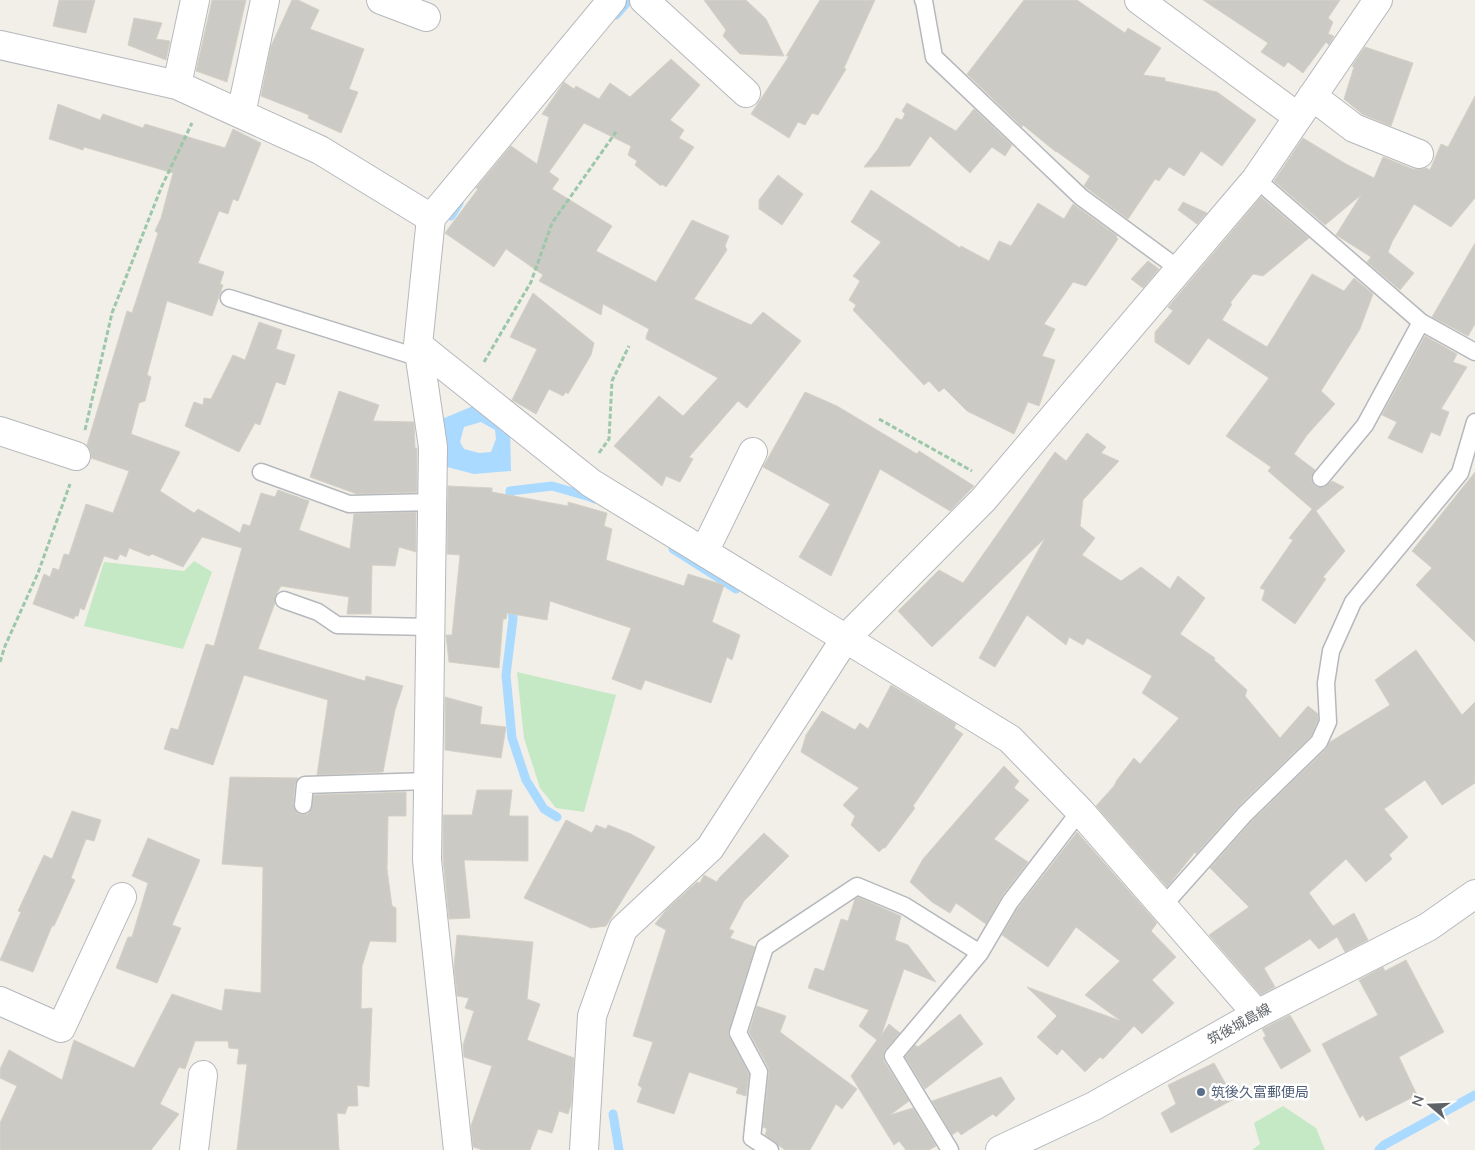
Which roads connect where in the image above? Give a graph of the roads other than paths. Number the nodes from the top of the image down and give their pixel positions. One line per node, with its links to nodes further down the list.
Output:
1 (196, 0): 12 (street)
2 (265, 0): 15 (street)
3 (360, 0): 4 (street)
4 (380, 0): 10 (street)
5 (612, 0): 18 (street)
6 (644, 0): 13 (street)
7 (922, 0): 19 (lane)
8 (1139, 0): 14 (street)
9 (1378, 0): 14 (street)
10 (426, 17)
11 (0, 45): 12 (street)
12 (176, 85): 15 (street)
13 (746, 93)
14 (1305, 106): 16 (street); 17 (street)
15 (241, 114): 18 (street)
16 (1419, 154)
17 (1256, 179): 19 (street); 21 (lane)
18 (432, 218): 22 (street)
19 (1179, 269): 34 (street)
20 (228, 298): 22 (lane)
21 (1421, 322): 23 (lane); 29 (lane)
22 (419, 352): 30 (street); 31 (street)
23 (1475, 352)
24 (1475, 422): 40 (lane)
25 (0, 431): 27 (street)
26 (753, 452): 31 (street)
27 (76, 456)
28 (261, 472): 30 (lane)
29 (1321, 478)
30 (432, 502): 33 (street)
31 (704, 552): 34 (street)
32 (284, 600): 33 (lane)
33 (430, 627): 35 (street)
34 (845, 639): 37 (street); 47 (street)
35 (428, 781): 36 (lane); 46 (street)
36 (303, 805)
37 (1080, 811): 40 (street); 41 (lane)
38 (1475, 894): 43 (street, 筑後城島線)
39 (122, 897): 42 (street)
40 (1163, 906): 43 (street)
41 (980, 953): 48 (lane); 49 (lane)
42 (0, 1001)
43 (1257, 1014): 50 (street, 筑後城島線)
44 (203, 1074): 45 (street)
45 (194, 1150)
46 (458, 1150)
47 (584, 1150)
48 (770, 1150)
49 (950, 1150)
50 (1000, 1150)

